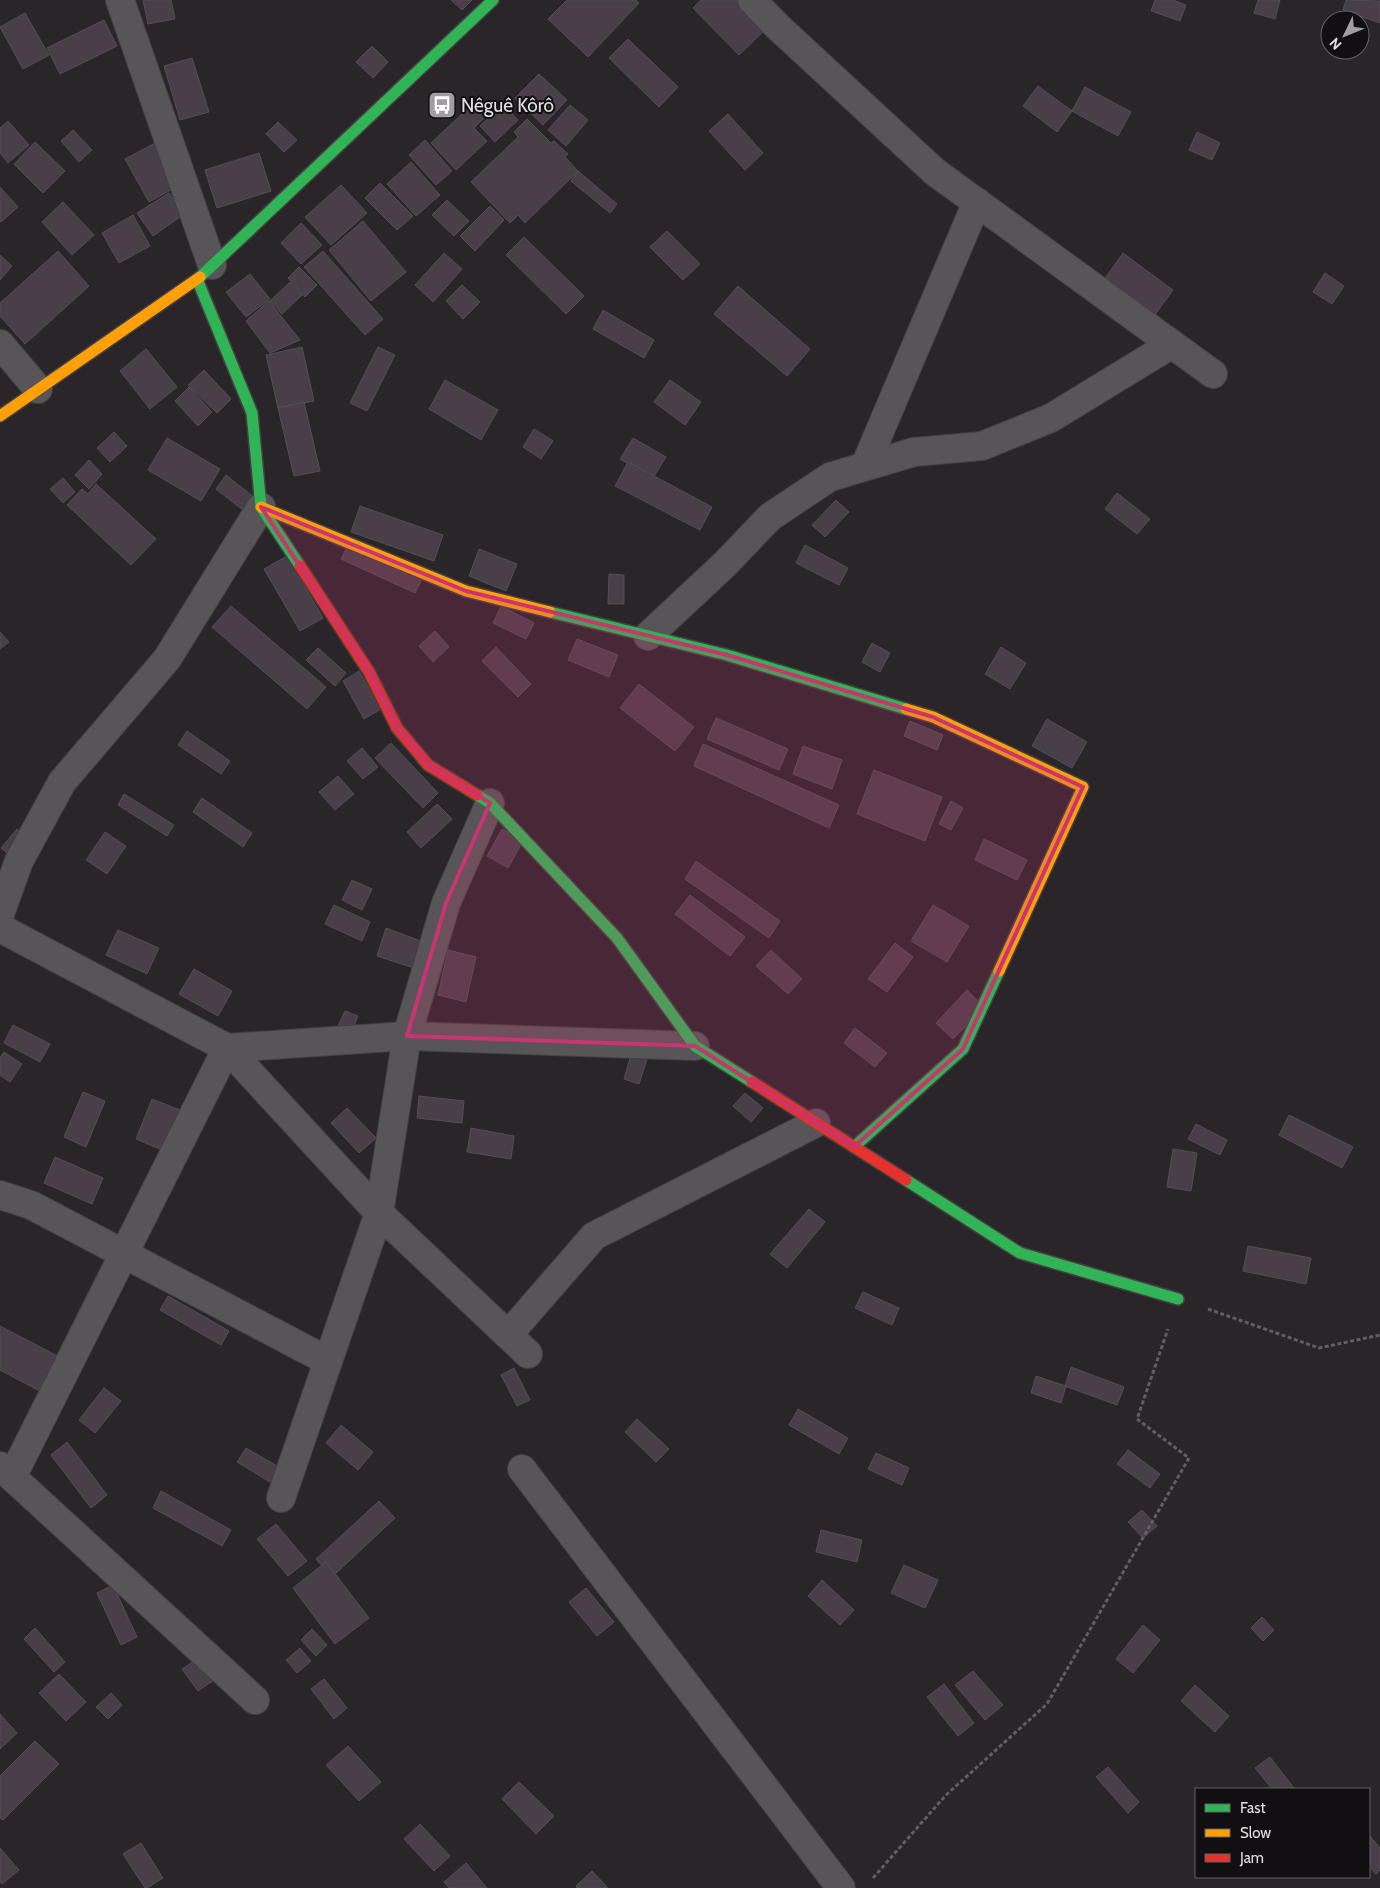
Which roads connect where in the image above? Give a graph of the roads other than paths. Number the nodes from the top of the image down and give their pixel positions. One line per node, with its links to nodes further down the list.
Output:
1 (120, 0): 5 (street)
2 (493, 0): 5 (street)
3 (752, 0): 4 (street)
4 (977, 202): 7 (street); 11 (street)
5 (204, 272): 9 (street); 12 (street)
6 (0, 344): 9 (street)
7 (1172, 344): 8 (street); 11 (street)
8 (1213, 374)
9 (38, 389): 10 (street)
10 (0, 416)
11 (865, 466): 13 (street)
12 (262, 507): 13 (street); 14 (street); 15 (street)
13 (648, 636): 21 (street)
14 (490, 803): 17 (street); 18 (street)
15 (0, 914)
16 (0, 928): 19 (street)
17 (407, 1036): 18 (street); 19 (street); 23 (street)
18 (695, 1046): 20 (street)
19 (227, 1048): 23 (street); 24 (street)
20 (816, 1123): 21 (street); 26 (street)
21 (854, 1147): 25 (street)
22 (0, 1195): 24 (street)
23 (379, 1213): 26 (street); 28 (street)
24 (124, 1254): 28 (street); 30 (street)
25 (1178, 1299)
26 (508, 1335): 27 (street)
27 (528, 1354)
28 (328, 1361): 31 (street)
29 (522, 1470): 33 (street)
30 (6, 1472): 32 (street)
31 (281, 1498)
32 (255, 1700)
33 (841, 1888)

